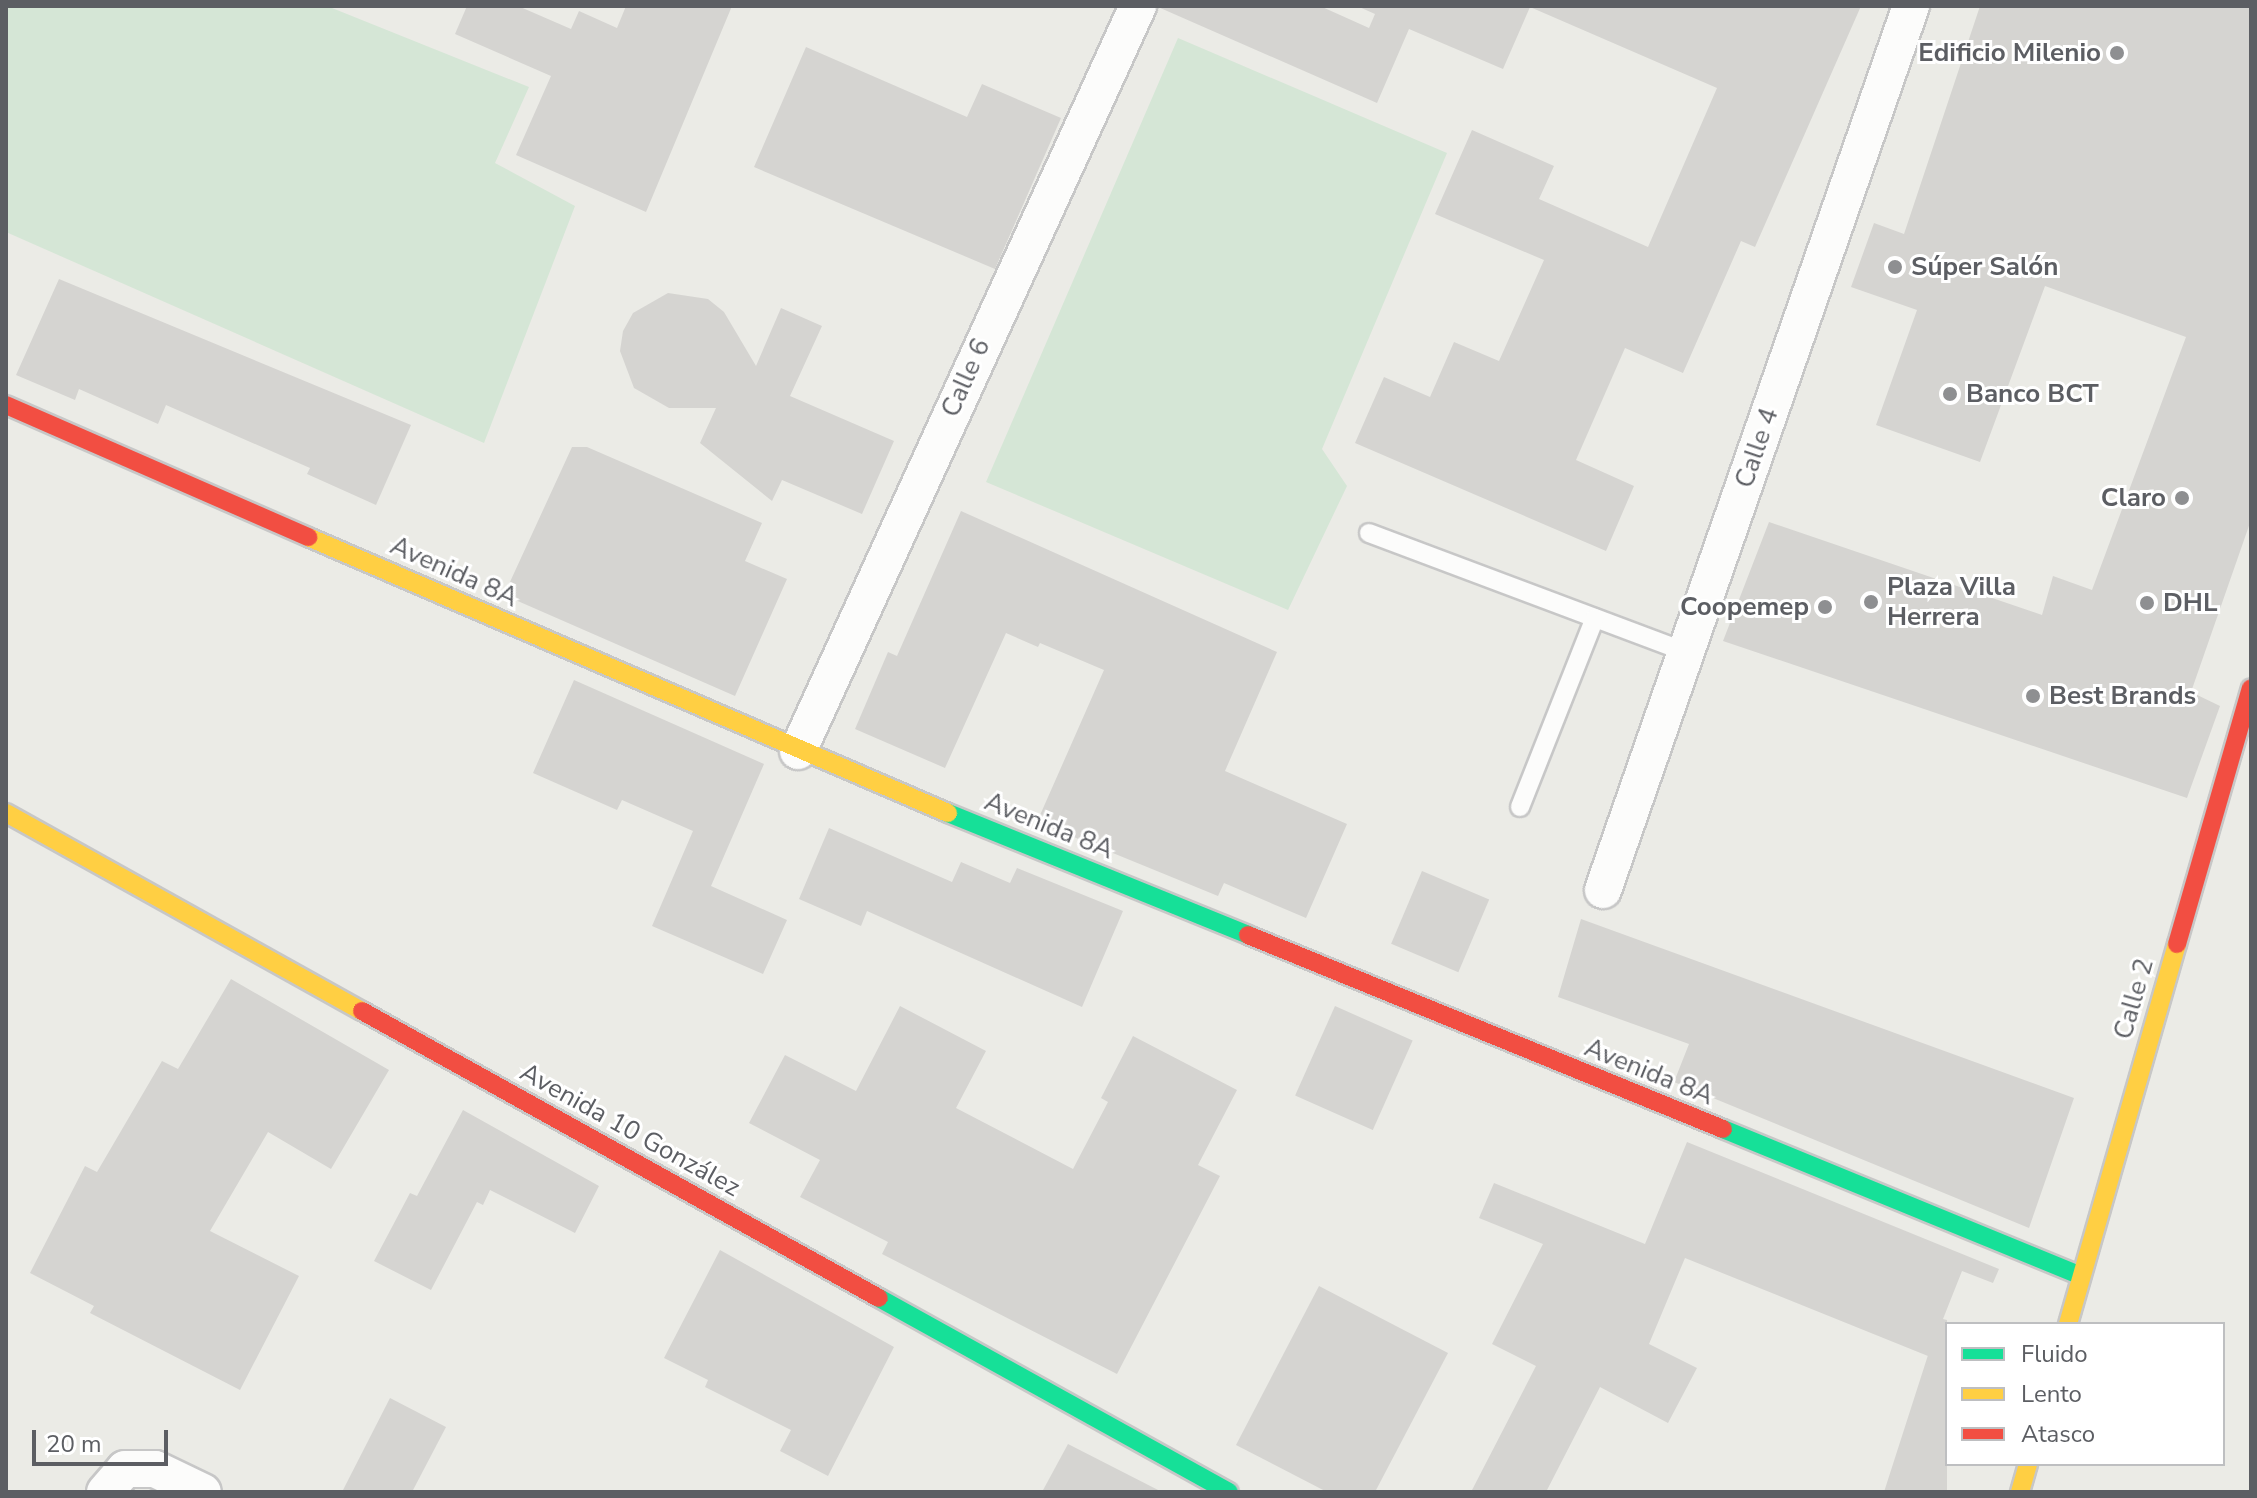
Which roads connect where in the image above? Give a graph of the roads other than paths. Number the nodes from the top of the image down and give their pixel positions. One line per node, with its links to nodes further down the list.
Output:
1 (1138, 6): 9 (street, Calle 6)
2 (1911, 6): 6 (street, Calle 4)
3 (6, 405): 9 (street, Avenida 8A)
4 (1369, 533): 5 (lane)
5 (1595, 618): 6 (lane); 10 (lane)
6 (1686, 652): 12 (street, Calle 4)
7 (2251, 688): 8 (street, Calle 2)
8 (2245, 726): 13 (street, Calle 2)
9 (798, 751): 13 (street, Avenida 8A)
10 (1520, 807)
11 (6, 813): 18 (street, Avenida 10 González)
12 (1603, 890)
13 (2081, 1276): 14 (street, Calle 2)
14 (2069, 1322)
15 (2027, 1466): 19 (street)
16 (115, 1480): 17 (street)
17 (203, 1492)
18 (1229, 1492)
19 (2020, 1492)

